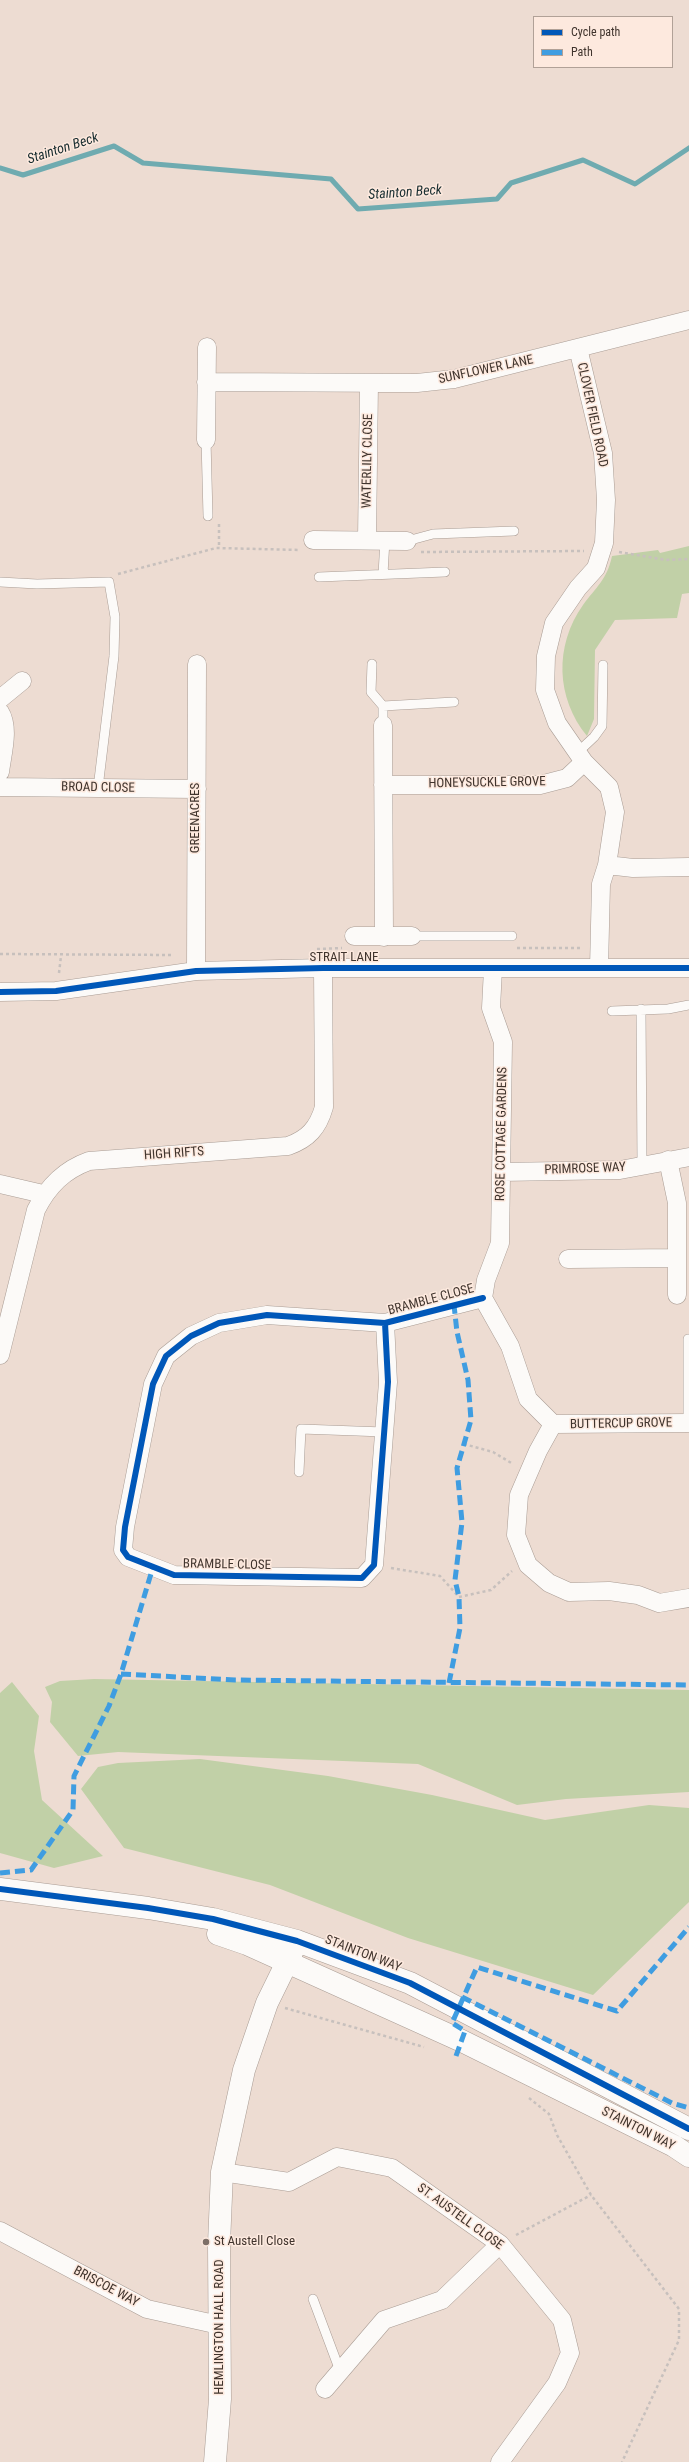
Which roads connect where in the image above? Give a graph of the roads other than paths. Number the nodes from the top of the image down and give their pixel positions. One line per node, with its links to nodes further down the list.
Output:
1 (689, 320): 3 (street, SUNFLOWER LANE)
2 (207, 347): 4 (street)
3 (578, 348): 5 (street, SUNFLOWER LANE); 25 (street, CLOVER FIELD ROAD)
4 (206, 382): 5 (street, SUNFLOWER LANE); 6 (street)
5 (369, 383): 10 (street, WATERLILY CLOSE)
6 (206, 440): 7 (lane)
7 (208, 516)
8 (514, 531): 11 (lane)
9 (313, 540): 10 (street)
10 (376, 540): 11 (street); 13 (lane)
11 (407, 541)
12 (445, 572): 13 (lane)
13 (384, 574): 14 (lane)
14 (318, 577)
15 (0, 582): 29 (lane)
16 (197, 664): 30 (street, GREENACRES)
17 (372, 664): 22 (lane)
18 (603, 665): 25 (lane)
19 (22, 681): 20 (street)
20 (0, 699)
21 (454, 702): 22 (lane)
22 (383, 706): 24 (lane)
23 (0, 712): 26 (street)
24 (383, 725): 27 (street)
25 (581, 757): 27 (street, HONEYSUCKLE GROVE); 31 (street, CLOVER FIELD ROAD)
26 (0, 772)
27 (383, 785): 36 (street)
28 (0, 787): 29 (street, BROAD CLOSE)
29 (98, 788): 30 (street, BROAD CLOSE)
30 (197, 789): 37 (street, GREENACRES)
31 (608, 865): 32 (street); 39 (street, CLOVER FIELD ROAD)
32 (689, 867)
33 (354, 936): 36 (street)
34 (412, 936): 35 (lane); 36 (street)
35 (512, 936)
36 (384, 937)
37 (196, 963): 38 (street, STRAIT LANE); 42 (street, STRAIT LANE)
38 (323, 968): 41 (street, STRAIT LANE); 51 (street, HIGH RIFTS)
39 (599, 968): 40 (street, STRAIT LANE); 41 (street, STRAIT LANE)
40 (689, 968)
41 (493, 969): 49 (street, ROSE COTTAGE GARDENS)
42 (0, 992)
43 (689, 1005): 44 (lane)
44 (641, 1009): 45 (lane); 48 (lane)
45 (612, 1012)
46 (689, 1157): 47 (street, PRIMROSE WAY)
47 (668, 1160): 48 (street, PRIMROSE WAY); 52 (street)
48 (642, 1165): 49 (street, PRIMROSE WAY)
49 (501, 1172): 55 (street, ROSE COTTAGE GARDENS)
50 (0, 1184): 51 (street)
51 (43, 1194): 58 (street, HIGH RIFTS)
52 (677, 1258): 53 (street); 54 (street)
53 (568, 1259)
54 (677, 1295)
55 (483, 1298): 56 (street, BRAMBLE CLOSE); 60 (street, BUTTERCUP GROVE)
56 (385, 1323): 61 (street, BRAMBLE CLOSE); 61 (street, BRAMBLE CLOSE)
57 (688, 1338): 59 (lane)
58 (0, 1353)
59 (688, 1423): 60 (street, BUTTERCUP GROVE)
60 (553, 1424): 63 (street, BUTTERCUP GROVE)
61 (384, 1432): 62 (lane)
62 (299, 1472)
63 (689, 1598)
64 (0, 1889): 65 (street, STAINTON WAY)
65 (148, 1908): 66 (street, STAINTON WAY); 67 (street, STAINTON WAY)
66 (297, 1941): 67 (street, HEMLINGTON HALL ROAD); 68 (street, STAINTON WAY)
67 (287, 1963): 69 (street, STAINTON WAY); 70 (street, HEMLINGTON HALL ROAD)
68 (689, 2130)
69 (689, 2156)
70 (222, 2172): 72 (street, ST. AUSTELL CLOSE); 74 (street, HEMLINGTON HALL ROAD)
71 (0, 2231): 74 (street, BRISCOE WAY)
72 (500, 2244): 75 (street); 78 (street, ST. AUSTELL CLOSE)
73 (313, 2299): 75 (lane)
74 (219, 2324): 77 (street, HEMLINGTON HALL ROAD)
75 (340, 2371): 76 (street)
76 (325, 2389)
77 (215, 2462)
78 (500, 2462)

